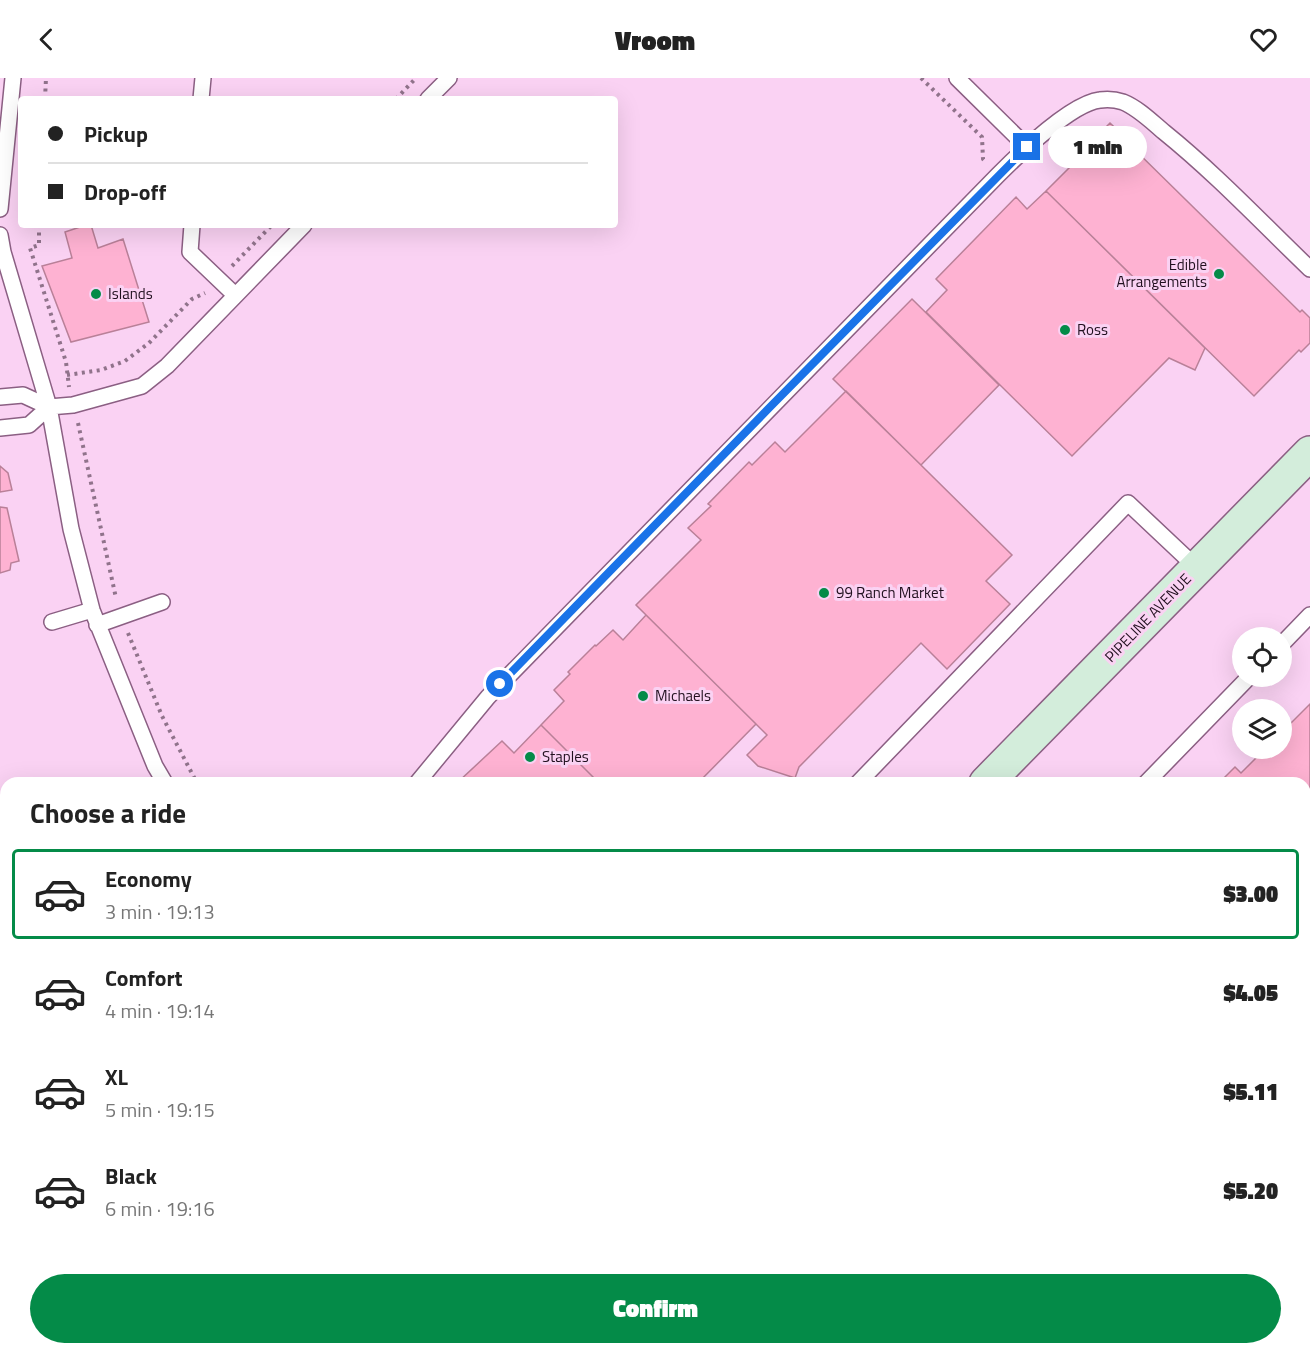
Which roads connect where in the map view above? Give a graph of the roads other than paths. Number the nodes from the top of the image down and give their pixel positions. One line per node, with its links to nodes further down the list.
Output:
1 (13, 78): 8 (lane)
2 (203, 78): 5 (lane)
3 (449, 78): 6 (lane)
4 (957, 78): 7 (lane)
5 (201, 96)
6 (431, 96)
7 (1027, 147): 12 (lane); 26 (lane)
8 (0, 209)
9 (192, 228): 13 (lane)
10 (301, 228): 13 (lane)
11 (0, 235): 15 (lane)
12 (1310, 270)
13 (235, 295): 15 (lane)
14 (0, 397): 15 (lane)
15 (49, 407): 16 (lane); 21 (lane)
16 (0, 428)
17 (1310, 453): 18 (main road, PIPELINE AVENUE)
18 (1197, 568): 27 (lane); 28 (main road, PIPELINE AVENUE)
19 (162, 602): 21 (lane)
20 (1310, 615): 23 (lane)
21 (95, 618): 22 (lane); 25 (lane)
22 (52, 622)
23 (1292, 634)
24 (1239, 687): 29 (lane)
25 (161, 777)
26 (422, 777)
27 (864, 777)
28 (992, 777)
29 (1152, 777)

